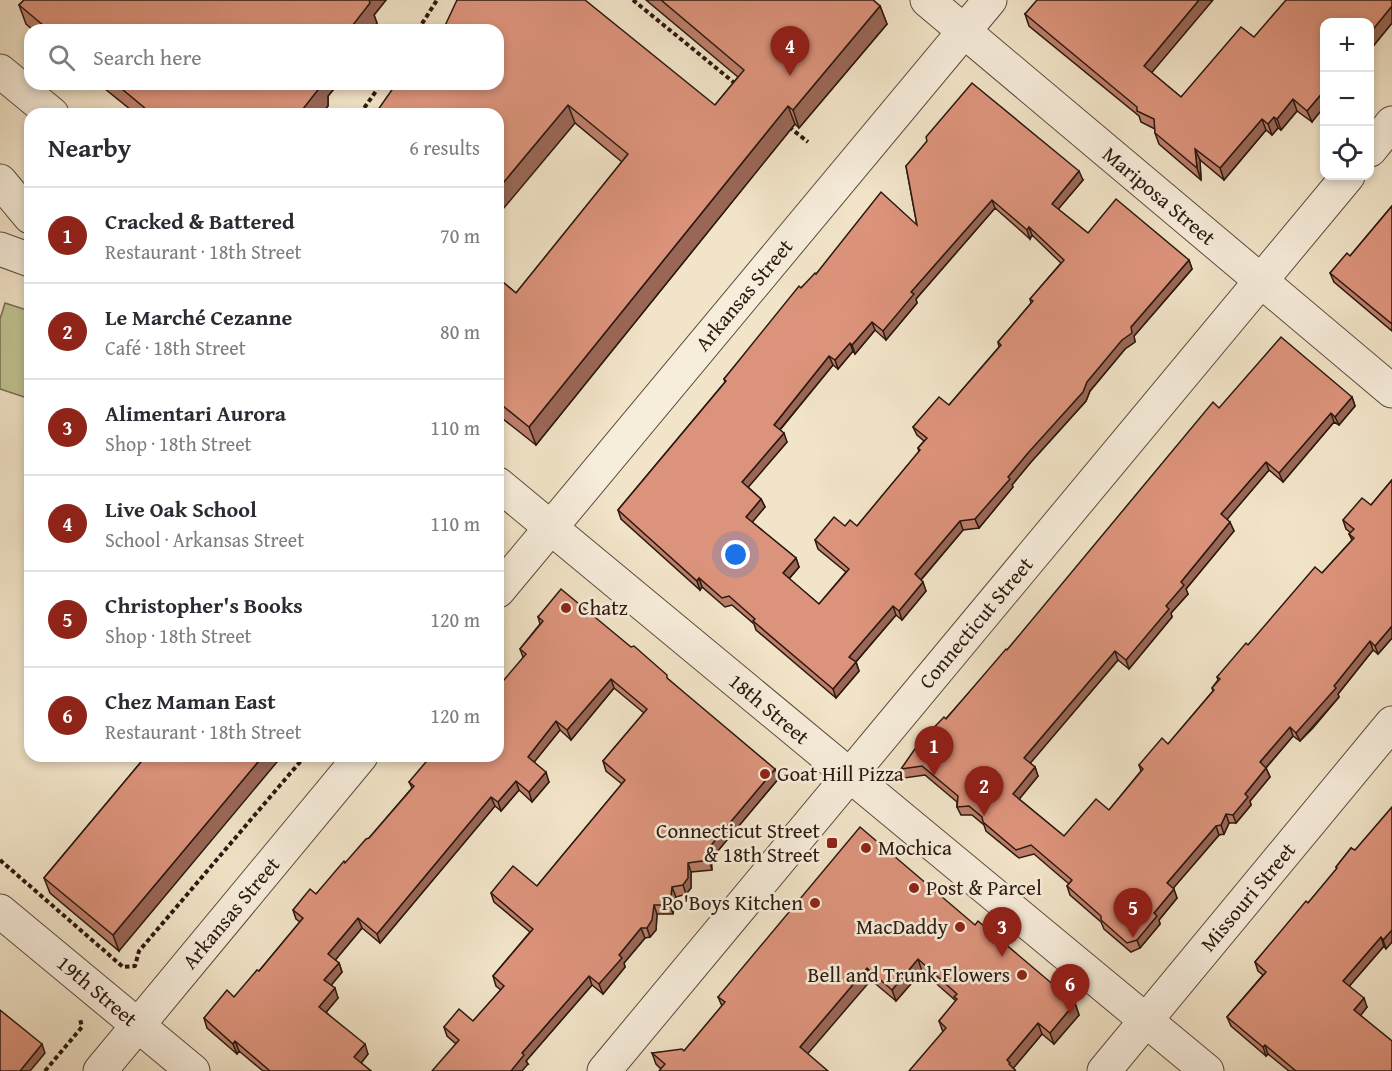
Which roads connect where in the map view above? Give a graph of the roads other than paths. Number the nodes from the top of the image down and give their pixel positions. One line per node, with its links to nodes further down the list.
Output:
1 (927, 0): 3 (street, Mariposa Street)
2 (990, 0): 3 (street, Arkansas Street)
3 (964, 31): 13 (street, Mariposa Street); 16 (street, Arkansas Street)
4 (0, 71): 5 (street)
5 (45, 108)
6 (1392, 123): 7 (street)
7 (1374, 145)
8 (1345, 180): 13 (street, Connecticut Street)
9 (0, 181): 10 (street)
10 (24, 210)
11 (0, 249): 12 (street)
12 (24, 258)
13 (1260, 282): 14 (street, Mariposa Street); 20 (street, Connecticut Street)
14 (1392, 391)
15 (504, 489): 16 (street, 18th Street)
16 (550, 527): 17 (street, Arkansas Street); 20 (street, 18th Street)
17 (504, 584)
18 (1392, 723): 22 (street, Missouri Street)
19 (356, 762): 23 (street, Arkansas Street)
20 (849, 775): 22 (street, 18th Street); 26 (street, Connecticut Street)
21 (0, 911): 23 (street, 19th Street)
22 (1146, 1020): 27 (street, Missouri Street); 28 (street, 18th Street)
23 (138, 1025): 24 (street, Arkansas Street); 25 (street, 19th Street)
24 (100, 1071)
25 (193, 1071)
26 (604, 1071)
27 (1104, 1071)
28 (1207, 1071)

